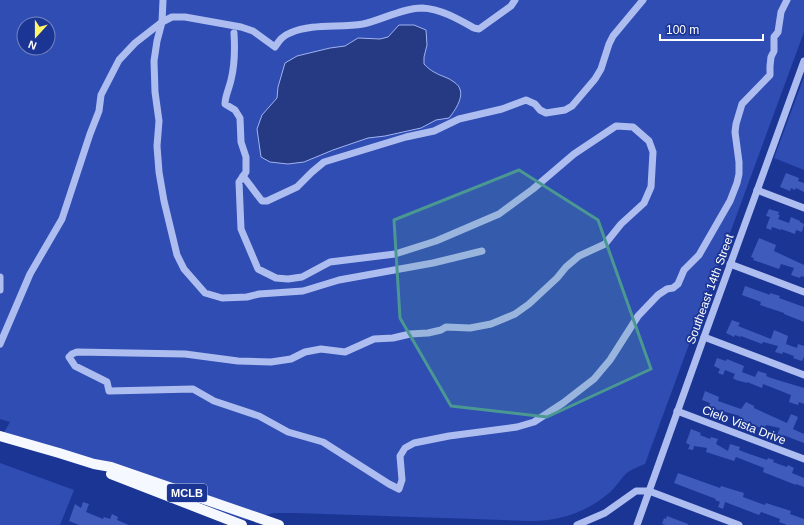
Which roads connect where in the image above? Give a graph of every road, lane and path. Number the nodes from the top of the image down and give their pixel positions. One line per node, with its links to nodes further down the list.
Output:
1 (163, 0): 5 (street)
2 (515, 0): 5 (street)
3 (643, 0): 8 (street)
4 (787, 0): 8 (street)
5 (162, 22): 11 (street); 17 (street)
6 (234, 33): 8 (street)
7 (804, 60): 9 (street, Southeast 14th Street)
8 (243, 176)
9 (757, 190): 10 (street); 12 (street, Southeast 14th Street)
10 (804, 208)
11 (482, 251)
12 (730, 264): 15 (street); 16 (street, Southeast 14th Street)
13 (0, 278): 14 (street)
14 (0, 290)
15 (804, 292)
16 (704, 337): 18 (street); 19 (street, Southeast 14th Street)
17 (0, 344)
18 (804, 375)
19 (677, 411): 21 (street, Cielo Vista Drive); 23 (street, Southeast 14th Street)
20 (0, 436): 22 (main road, MCLB)
21 (804, 459)
22 (94, 464): 24 (main road, MCLB); 25 (main road, MCLB)
23 (649, 492): 26 (street); 27 (street, Southeast 14th Street); 28 (street)
24 (242, 525)
25 (279, 525)
26 (577, 525)
27 (637, 525)
28 (739, 525)

